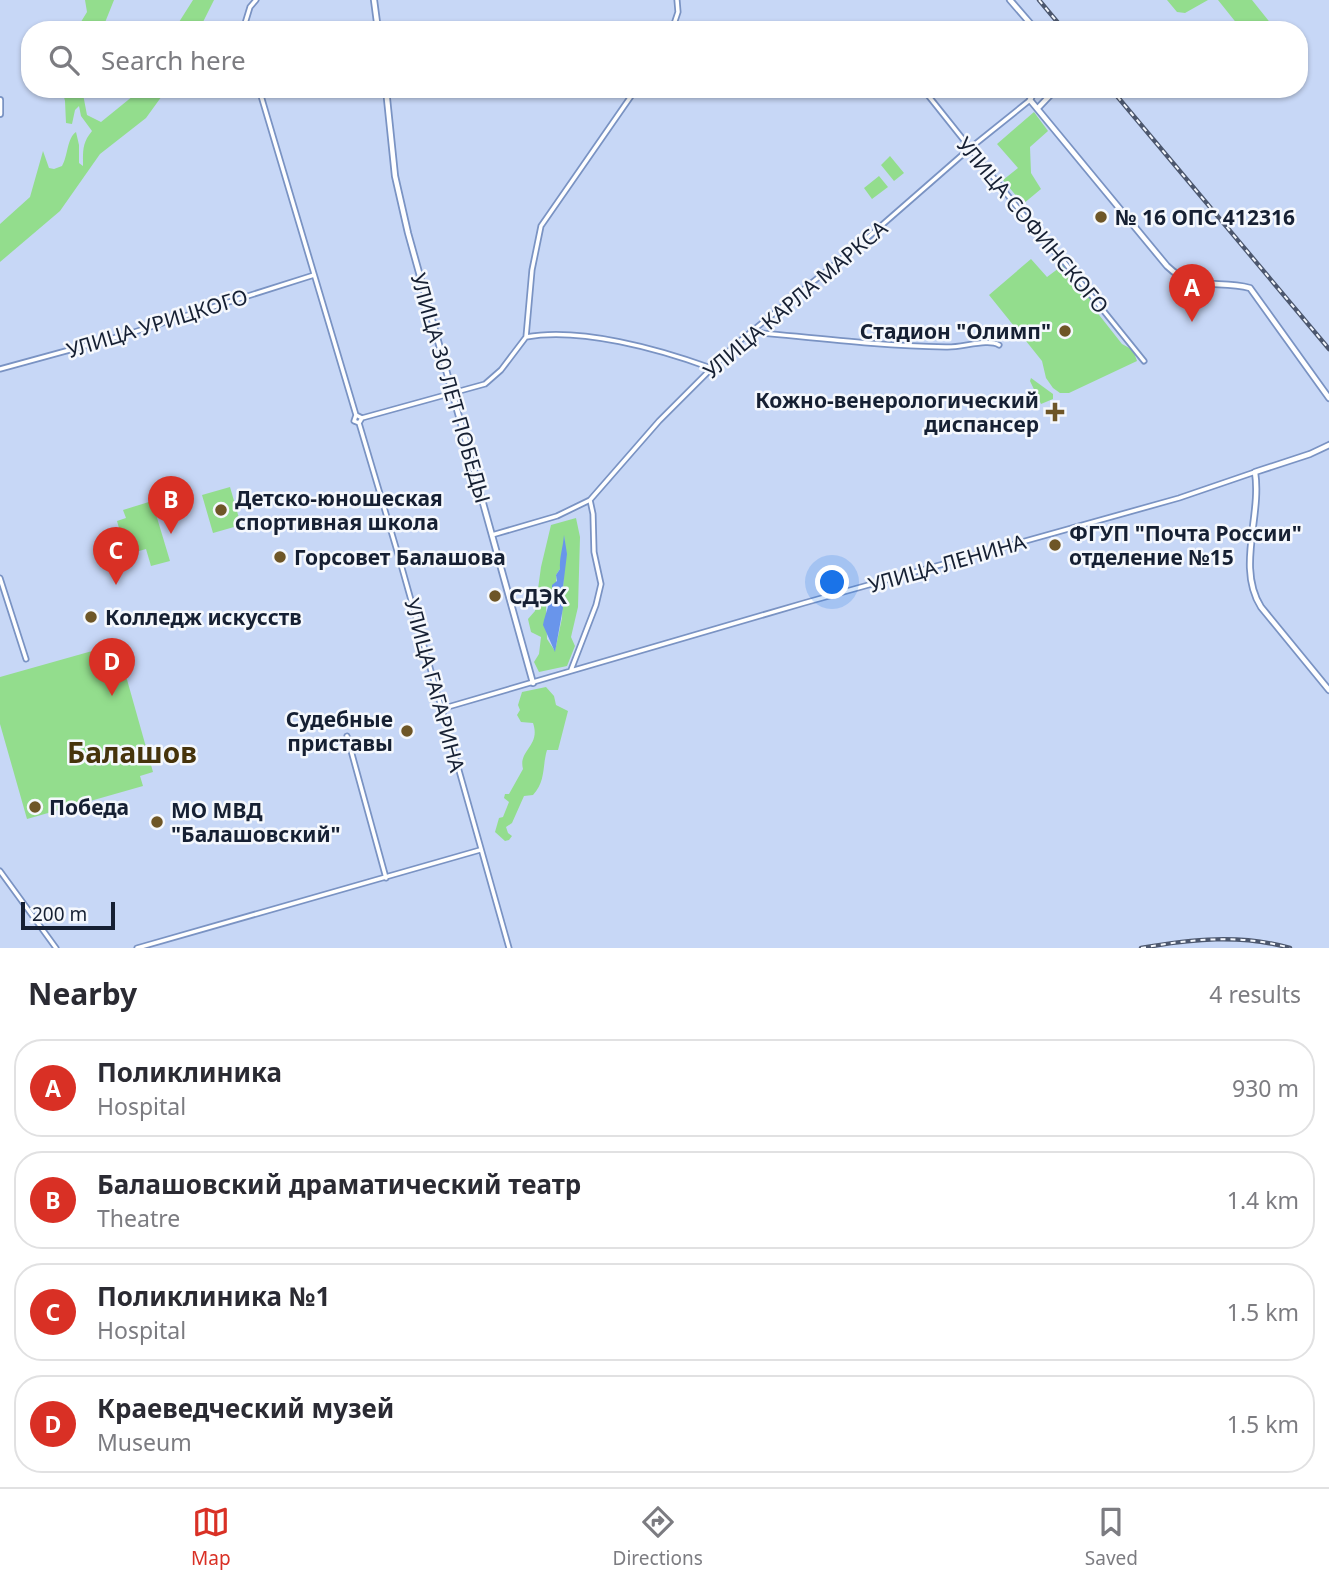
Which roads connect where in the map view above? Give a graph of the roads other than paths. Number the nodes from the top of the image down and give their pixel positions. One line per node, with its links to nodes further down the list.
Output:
1 (256, 0): 5 (street)
2 (374, 0): 6 (main road)
3 (677, 0): 7 (street)
4 (1010, 0): 8 (main road)
5 (246, 21)
6 (377, 21)
7 (675, 21)
8 (1028, 21)
9 (262, 98): 19 (street, УЛИЦА ГАГАРИНА)
10 (387, 98): 26 (main road, УЛИЦА 30 ЛЕТ ПОБЕДЫ)
11 (630, 98): 21 (street)
12 (930, 98): 18 (street, УЛИЦА СОФИНСКОГО)
13 (1046, 98): 16 (main road)
14 (0, 100): 17 (main road)
15 (1030, 100): 16 (main road); 18 (street, УЛИЦА КАРЛА МАРКСА)
16 (1038, 109): 27 (main road)
17 (1, 111)
18 (969, 149): 20 (street, УЛИЦА КАРЛА МАРКСА); 23 (street, УЛИЦА СОФИНСКОГО)
19 (314, 275): 25 (street, УЛИЦА УРИЦКОГО); 28 (street, УЛИЦА ГАГАРИНА)
20 (752, 332): 22 (street); 24 (street, УЛИЦА КАРЛА МАРКСА)
21 (526, 337): 24 (street); 26 (street)
22 (999, 345)
23 (1144, 361)
24 (711, 368): 33 (street, УЛИЦА КАРЛА МАРКСА)
25 (0, 369)
26 (451, 394): 29 (street); 34 (main road, УЛИЦА 30 ЛЕТ ПОБЕДЫ)
27 (1329, 398)
28 (356, 415): 29 (street); 30 (street, УЛИЦА ГАГАРИНА)
29 (362, 418): 30 (street)
30 (359, 423): 40 (street, УЛИЦА ГАГАРИНА)
31 (1329, 444): 32 (main road, УЛИЦА ЛЕНИНА)
32 (1255, 472): 37 (street, УЛИЦА ЛЕНИНА); 39 (main road)
33 (590, 500): 34 (street, УЛИЦА КАРЛА МАРКСА); 37 (street)
34 (492, 535): 38 (main road, УЛИЦА 30 ЛЕТ ПОБЕДЫ)
35 (0, 578): 36 (street)
36 (26, 659)
37 (571, 671): 38 (street, УЛИЦА ЛЕНИНА)
38 (533, 683): 40 (street, УЛИЦА ЛЕНИНА)
39 (1329, 690)
40 (441, 709): 42 (street, УЛИЦА ГАГАРИНА)
41 (347, 736): 44 (street)
42 (480, 850): 44 (street); 47 (street, УЛИЦА ГАГАРИНА)
43 (0, 871): 45 (street)
44 (386, 878): 46 (street)
45 (56, 948)
46 (137, 948)
47 (509, 948)

